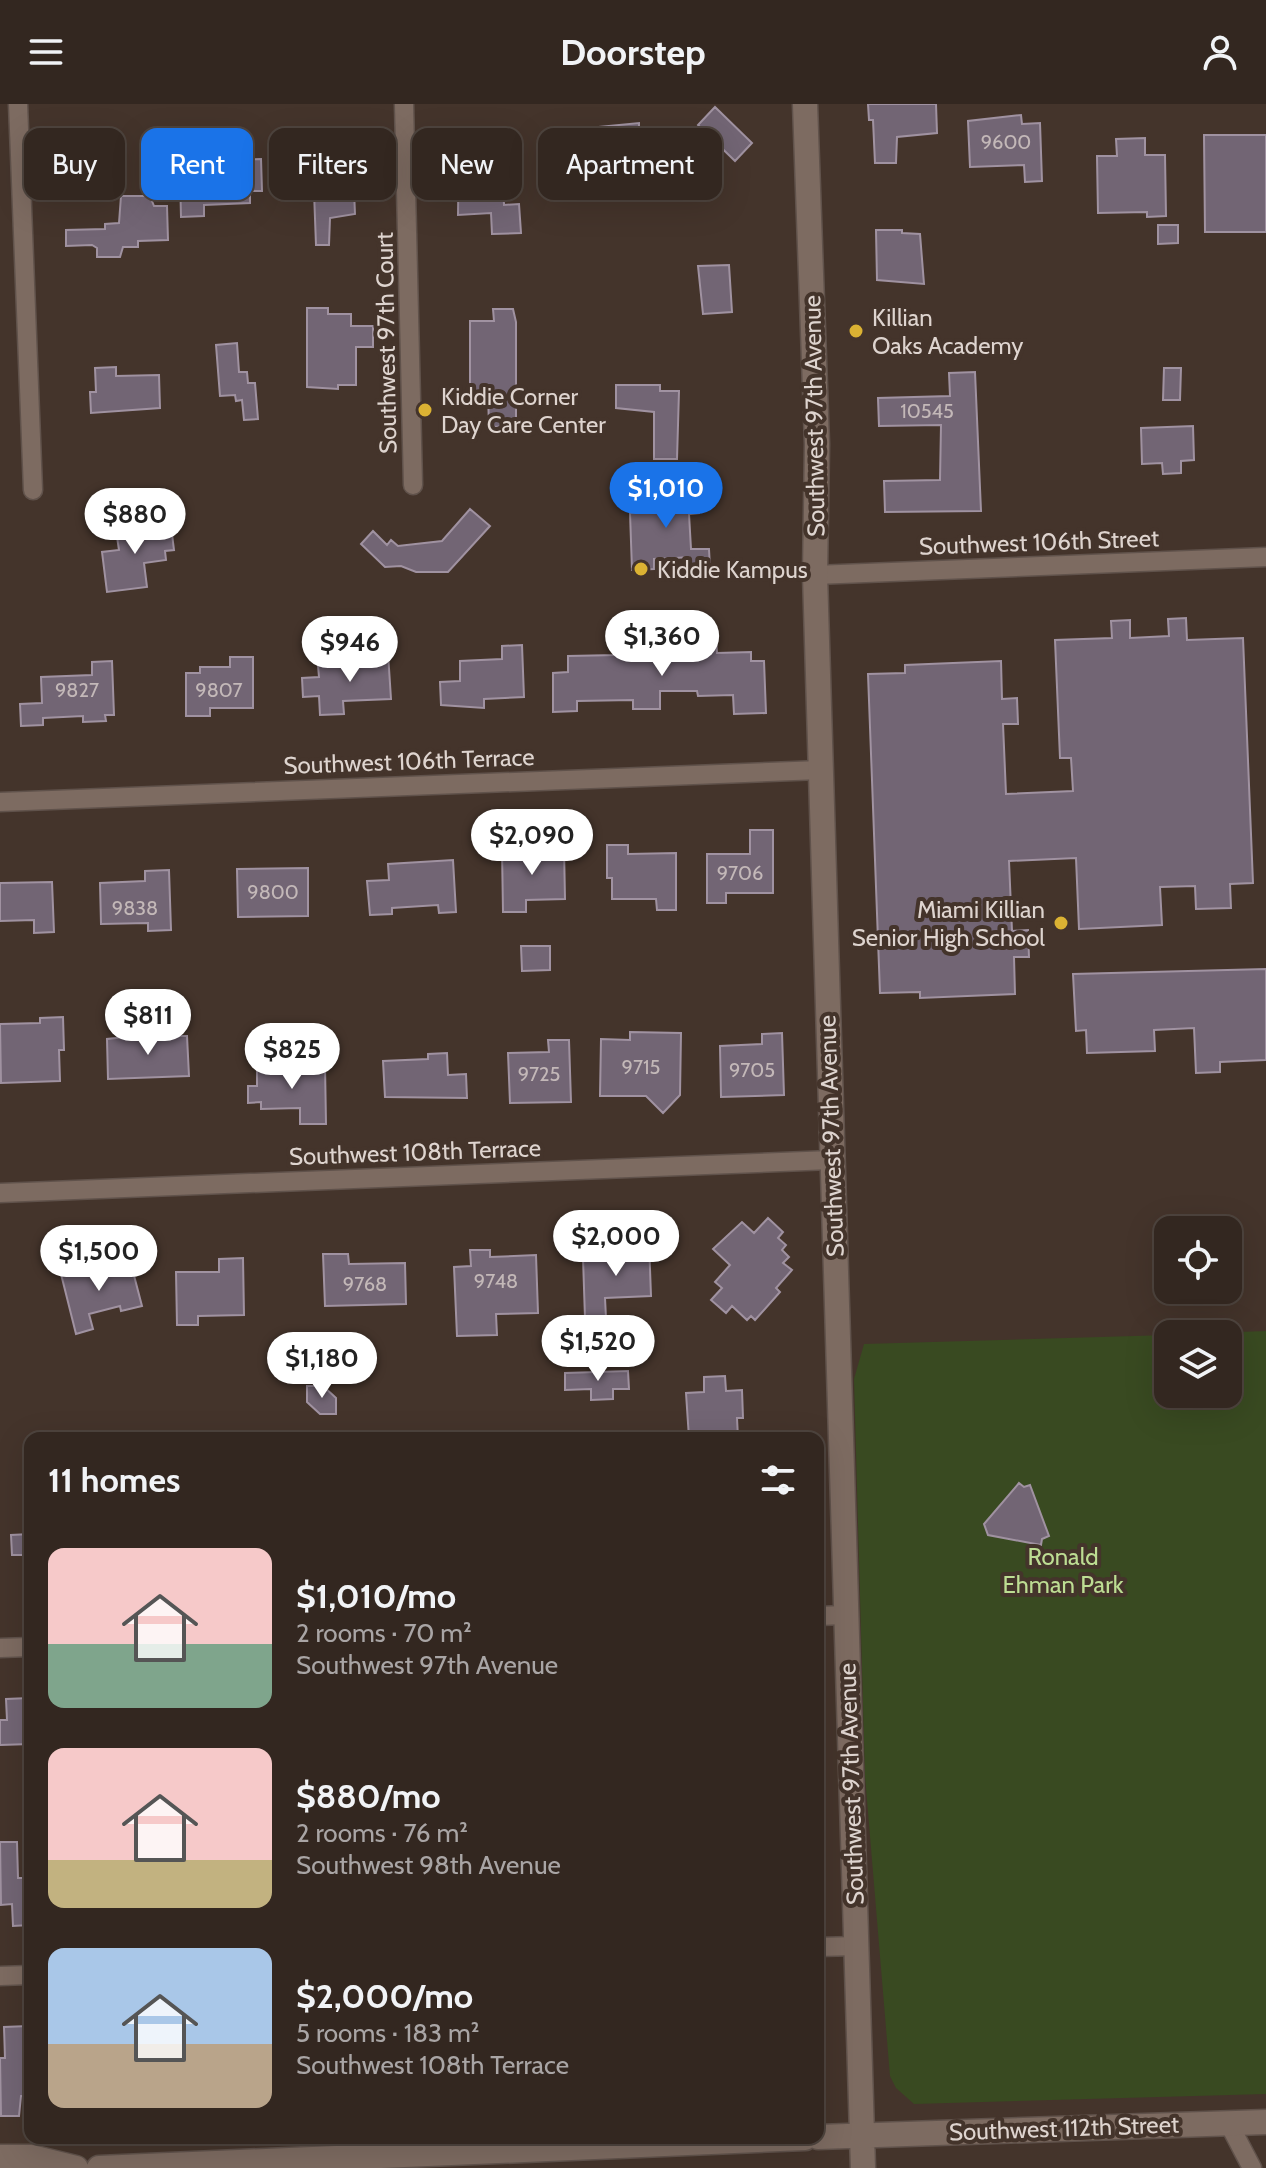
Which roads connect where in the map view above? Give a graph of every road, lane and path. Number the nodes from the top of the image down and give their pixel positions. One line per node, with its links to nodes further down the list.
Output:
1 (18, 104): 5 (street)
2 (404, 104): 4 (street, Southwest 97th Court)
3 (805, 104): 7 (street, Southwest 97th Avenue)
4 (413, 485)
5 (33, 490)
6 (1266, 557): 7 (street, Southwest 106th Street)
7 (815, 575): 8 (street, Southwest 97th Avenue)
8 (820, 770): 9 (street, Southwest 106th Terrace); 10 (street, Southwest 97th Avenue)
9 (0, 802)
10 (831, 1160): 11 (street, Southwest 108th Terrace); 12 (street, Southwest 97th Avenue)
11 (0, 1193)
12 (845, 1615): 13 (street); 16 (street, Southwest 97th Avenue)
13 (824, 1616)
14 (24, 1647): 15 (street)
15 (0, 1648)
16 (856, 1946): 17 (street); 22 (street, Southwest 97th Avenue)
17 (824, 1947)
18 (24, 1975): 19 (street)
19 (0, 1976)
20 (1228, 2122): 21 (street, Southwest 112th Street); 22 (street, Southwest 112th Street); 30 (street)
21 (1266, 2122)
22 (863, 2135): 23 (street, Southwest 112th Street); 29 (street, Southwest 97th Avenue)
23 (824, 2137)
24 (664, 2144): 28 (street)
25 (0, 2157): 27 (street)
26 (1266, 2158): 31 (street)
27 (76, 2168)
28 (99, 2168)
29 (863, 2168)
30 (1252, 2168)
31 (1262, 2168)

